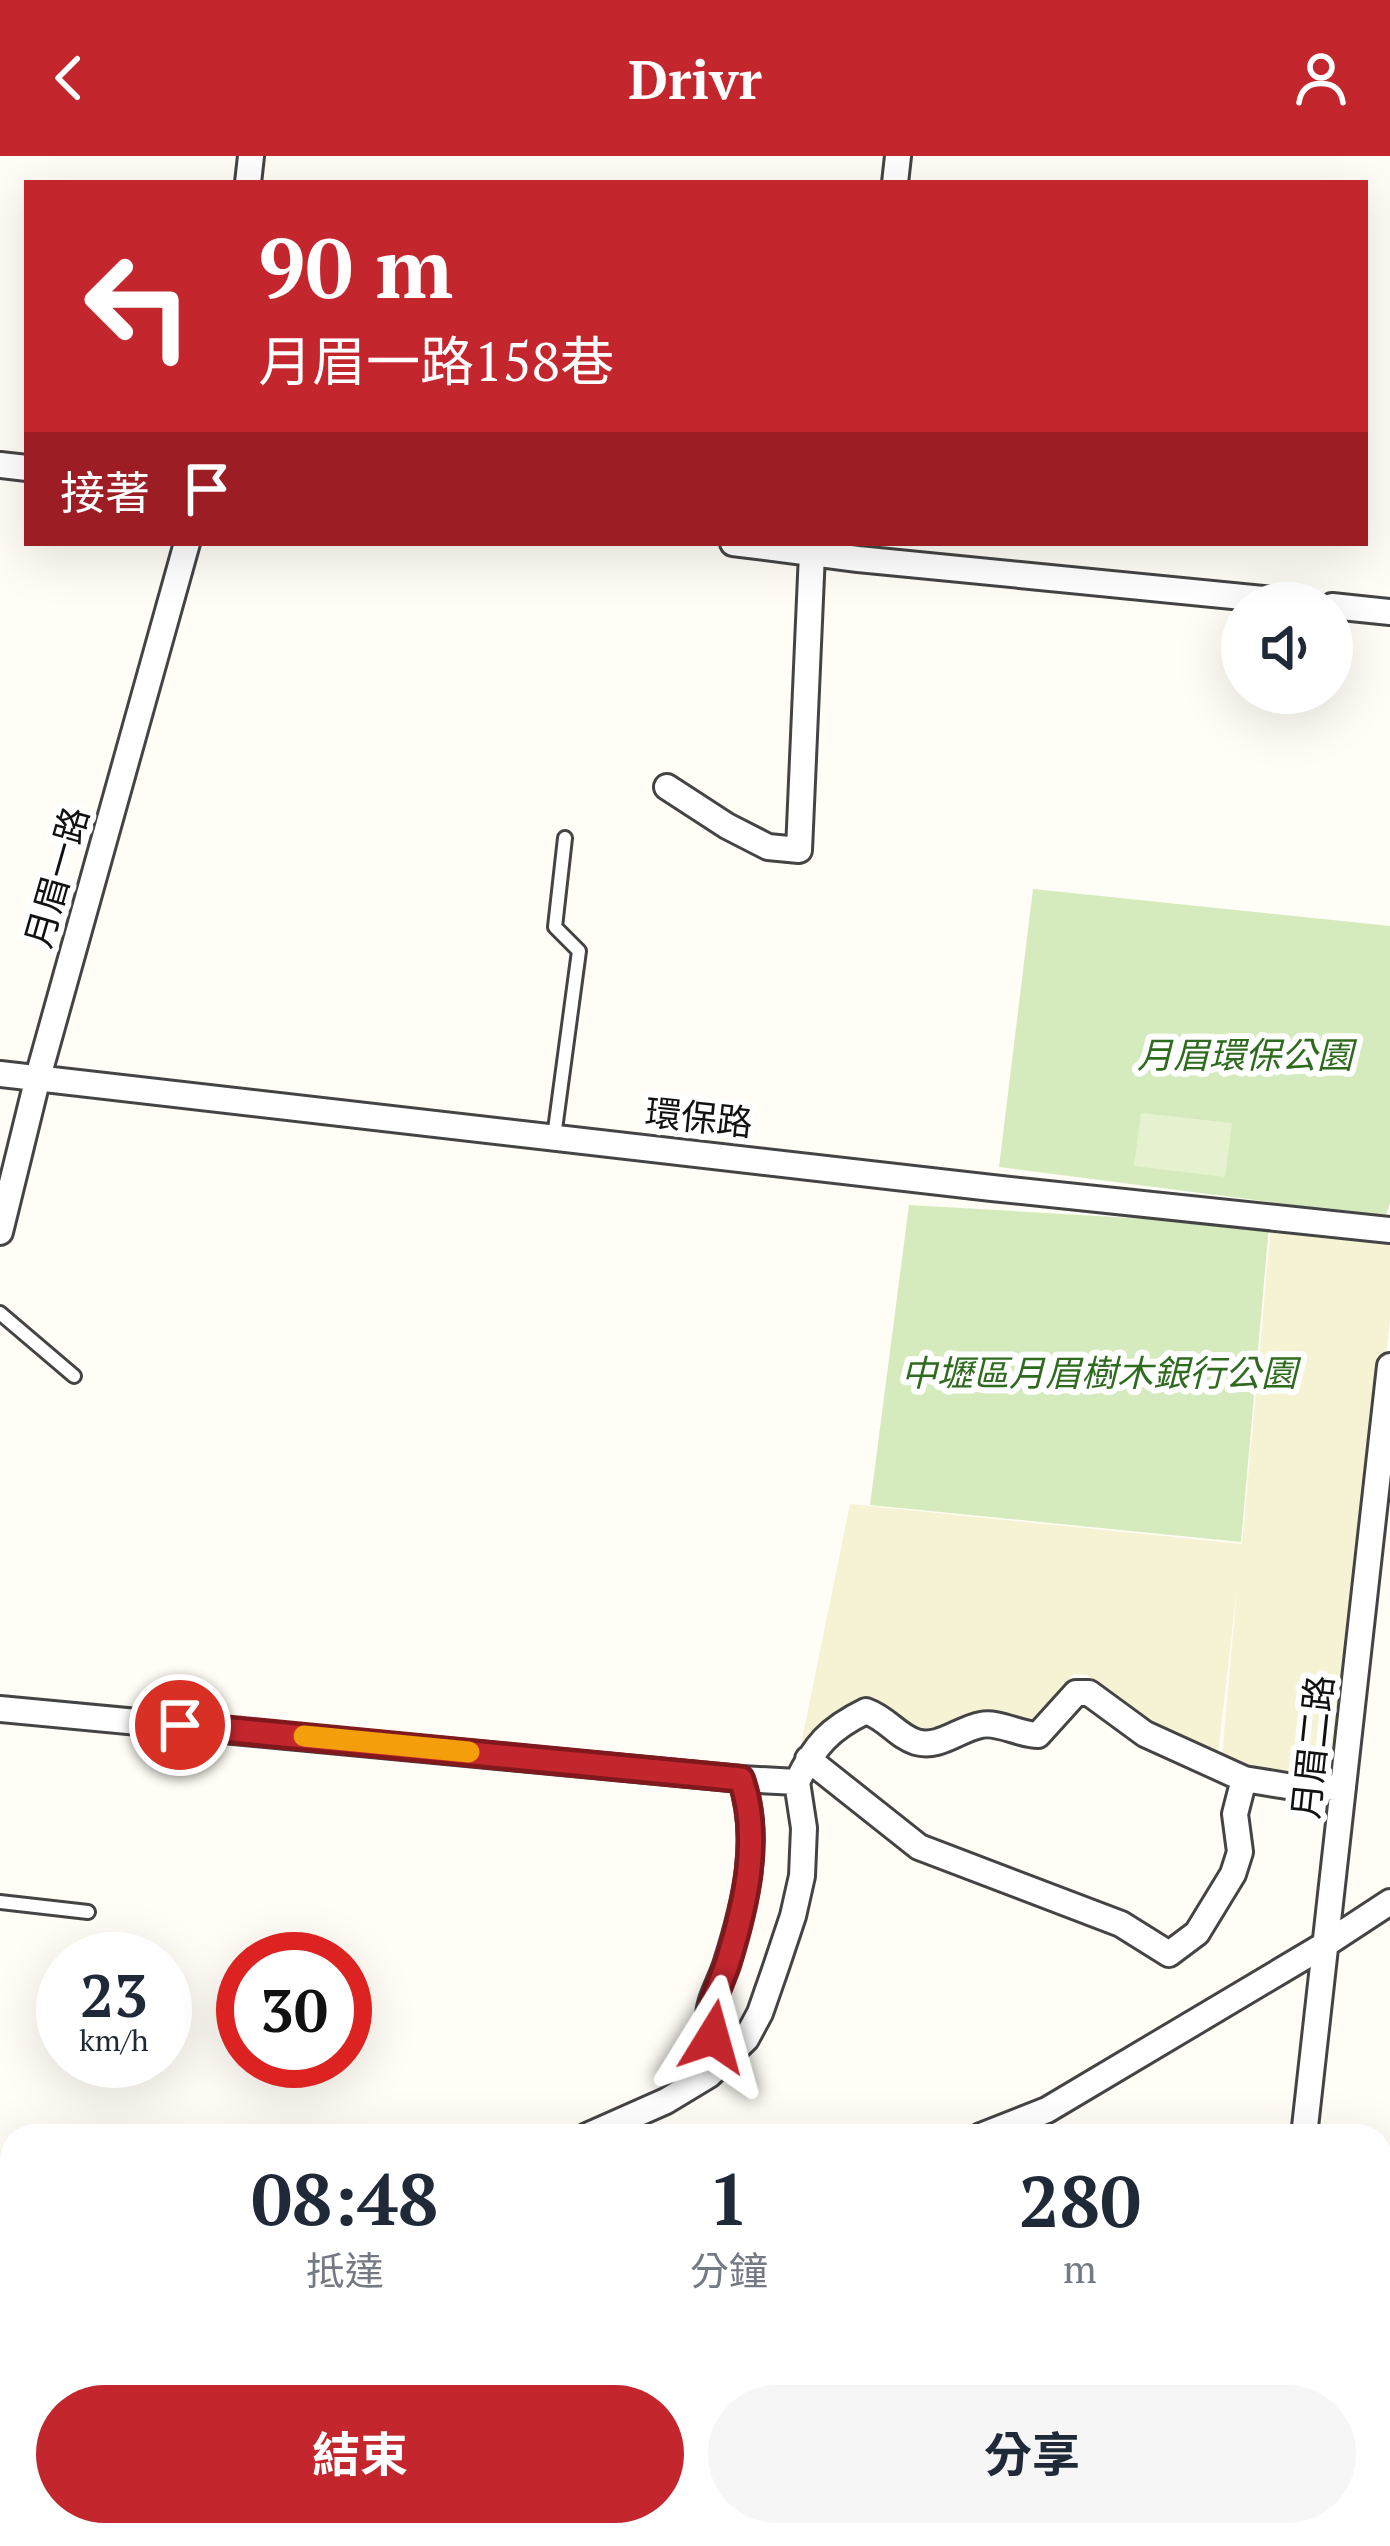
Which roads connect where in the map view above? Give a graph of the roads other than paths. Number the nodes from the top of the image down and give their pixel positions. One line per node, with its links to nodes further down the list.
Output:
1 (186, 546): 11 (street, 月眉一路)
2 (757, 546): 4 (street)
3 (859, 551): 4 (street); 5 (street)
4 (812, 553): 8 (street)
5 (1221, 593)
6 (1353, 608): 7 (street)
7 (1390, 611)
8 (667, 787)
9 (565, 838): 12 (lane)
10 (0, 1074): 11 (street, 環保路)
11 (38, 1077): 12 (street, 環保路); 14 (street, 月眉一路)
12 (554, 1137): 13 (street, 環保路)
13 (1390, 1230)
14 (0, 1232)
15 (0, 1313): 17 (lane)
16 (1390, 1366): 22 (street, 月眉二路)
17 (74, 1376)
18 (0, 1709): 20 (street)
19 (802, 1771): 20 (street); 21 (street); 21 (street); 27 (street)
20 (741, 1779): 27 (street)
21 (1244, 1779): 22 (street)
22 (1343, 1788): 26 (street, 月眉二路)
23 (0, 1902): 25 (lane)
24 (1390, 1902): 26 (street)
25 (88, 1912)
26 (1326, 1944): 29 (street); 30 (street, 月眉二路)
27 (730, 2054): 28 (street)
28 (615, 2124)
29 (1011, 2124)
30 (1305, 2124)

